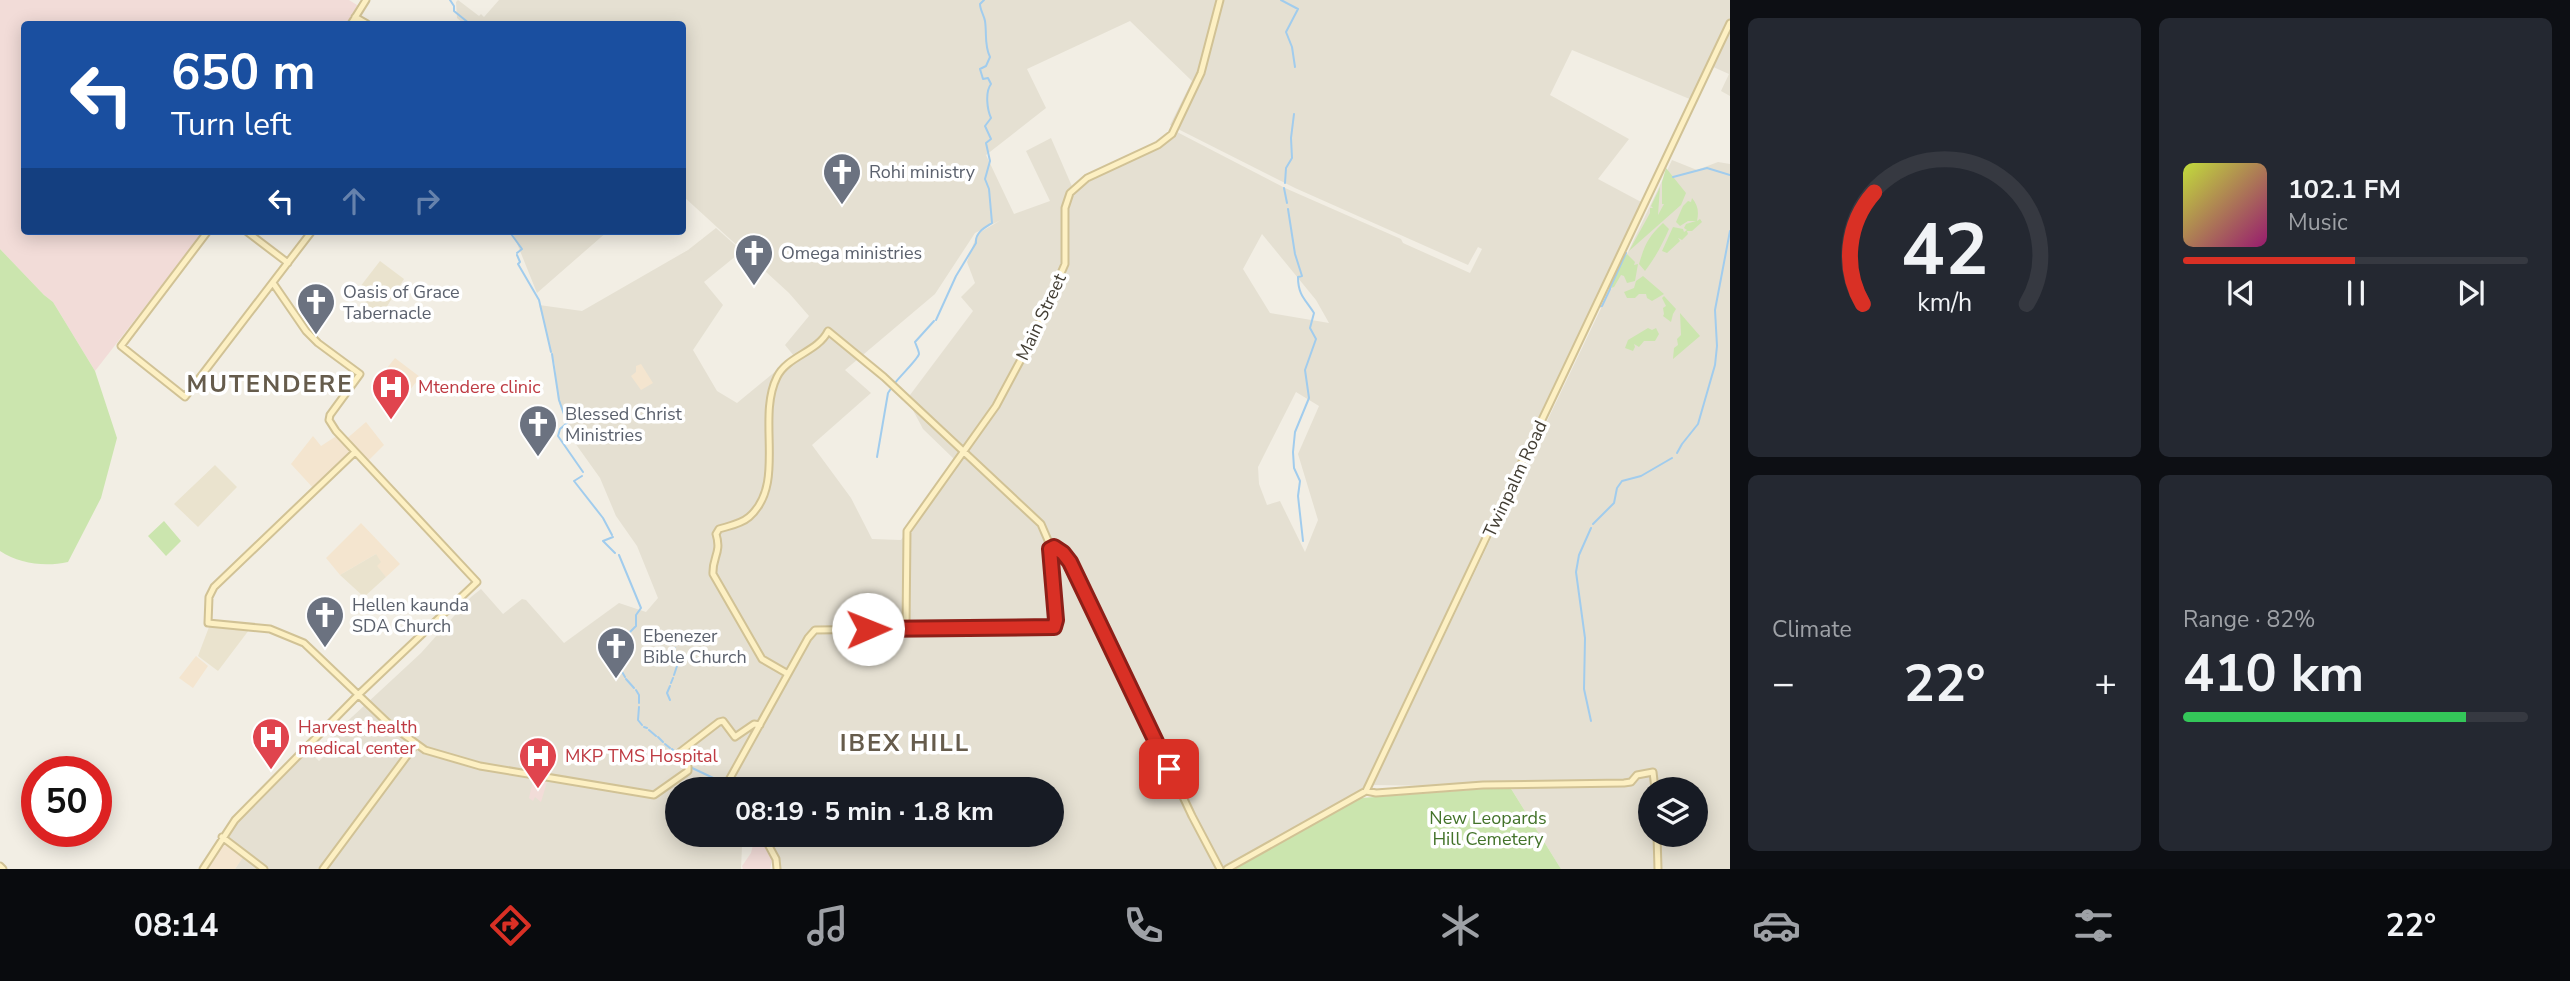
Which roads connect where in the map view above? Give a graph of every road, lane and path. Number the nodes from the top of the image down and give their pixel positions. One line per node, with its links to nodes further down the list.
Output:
1 (366, 0): 3 (main road)
2 (1220, 0): 13 (main road, Main Street)
3 (355, 17): 4 (main road); 5 (main road)
4 (353, 21)
5 (362, 21)
6 (1730, 23): 22 (main road, Twinpalm Road)
7 (205, 235): 11 (main road)
8 (251, 235): 10 (main road)
9 (309, 235): 10 (main road)
10 (288, 263): 11 (main road)
11 (273, 283): 12 (main road)
12 (355, 452): 17 (main road); 17 (main road)
13 (963, 452): 14 (main road); 15 (main road, Main Street); 16 (main road)
14 (1052, 548): 15 (main road); 30 (main road)
15 (906, 628): 16 (main road)
16 (788, 674): 18 (main road)
17 (358, 695): 19 (main road); 23 (main road)
18 (760, 725): 19 (main road); 20 (main road)
19 (415, 745): 28 (main road)
20 (731, 777)
21 (1653, 777): 22 (main road)
22 (1366, 791): 31 (main road)
23 (222, 838): 26 (main road); 27 (main road)
24 (770, 847): 29 (main road)
25 (1657, 847): 32 (main road)
26 (203, 869)
27 (262, 869)
28 (323, 869)
29 (777, 869)
30 (1220, 869)
31 (1227, 869)
32 (1658, 869)

